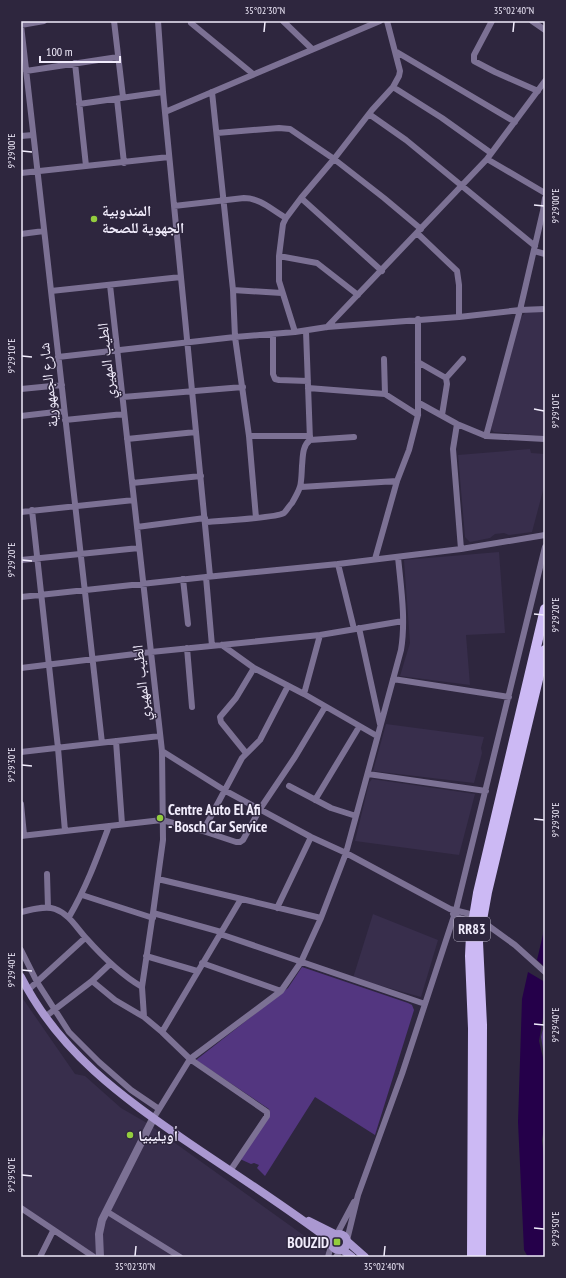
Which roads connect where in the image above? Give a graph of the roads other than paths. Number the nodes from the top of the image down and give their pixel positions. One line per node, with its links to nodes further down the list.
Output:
1 (44, 21): 10 (street)
2 (114, 21): 15 (street)
3 (158, 21): 22 (street)
4 (377, 21): 13 (street)
5 (387, 21): 14 (street)
6 (492, 21): 21 (street)
7 (532, 21): 11 (street)
8 (285, 22): 13 (street)
9 (191, 23): 18 (street)
10 (21, 25): 12 (street, شارع الجمهورية)
11 (545, 30)
12 (22, 35): 17 (street, شارع الجمهورية)
13 (312, 49): 18 (street)
14 (395, 51): 20 (street); 28 (street)
15 (118, 57): 16 (street); 24 (street)
16 (75, 63): 17 (street); 25 (street)
17 (26, 71): 30 (street, شارع الجمهورية)
18 (253, 74): 23 (street)
19 (545, 82): 21 (street)
20 (393, 87): 27 (street); 32 (street)
21 (538, 91): 28 (street)
22 (163, 92): 24 (street); 26 (street)
23 (212, 92): 26 (street); 29 (street)
24 (120, 98): 25 (street); 36 (street)
25 (80, 104): 37 (street)
26 (165, 112): 33 (street)
27 (369, 114): 34 (street); 40 (street)
28 (515, 122): 32 (street)
29 (217, 133): 34 (street); 44 (street)
30 (33, 134): 31 (street); 38 (street, شارع الجمهورية)
31 (21, 136)
32 (491, 153): 35 (street)
33 (169, 157): 36 (street); 45 (street)
34 (334, 159): 42 (street); 49 (street)
35 (487, 159): 40 (street); 41 (street)
36 (124, 163): 37 (street)
37 (86, 166): 38 (street)
38 (37, 171): 39 (street); 48 (street, شارع الجمهورية)
39 (21, 173)
40 (461, 186): 49 (street); 51 (street)
41 (545, 194)
42 (301, 198): 47 (street); 54 (street)
43 (545, 198): 46 (street)
44 (223, 200): 45 (street); 47 (street); 57 (street)
45 (174, 206): 55 (street)
46 (544, 211): 51 (street)
47 (286, 218): 53 (street)
48 (44, 231): 50 (street); 58 (street, شارع الجمهورية)
49 (419, 231): 54 (street); 63 (street)
50 (21, 234)
51 (534, 248): 52 (street); 62 (street)
52 (545, 254)
53 (279, 256): 59 (street); 60 (street)
54 (382, 271): 60 (street)
55 (181, 277): 56 (street); 70 (street)
56 (110, 285): 58 (street); 71 (street, الطيب المهيري)
57 (233, 290): 59 (street); 69 (street)
58 (51, 291): 72 (street, شارع الجمهورية)
59 (282, 293): 67 (street)
60 (358, 295): 65 (street)
61 (545, 309): 62 (street)
62 (520, 310): 63 (street); 95 (street)
63 (459, 317): 64 (street)
64 (418, 319): 65 (street); 75 (street)
65 (327, 327): 66 (street)
66 (306, 331): 67 (street); 77 (street)
67 (295, 332): 68 (street)
68 (273, 334): 69 (street); 77 (street)
69 (235, 337): 70 (street); 79 (street)
70 (188, 343): 71 (street); 82 (street)
71 (117, 350): 72 (street); 84 (street, الطيب المهيري)
72 (58, 357): 78 (street, شارع الجمهورية)
73 (384, 359): 83 (street)
74 (463, 359): 76 (street)
75 (418, 362): 76 (street); 85 (street)
76 (446, 378): 89 (street)
77 (308, 381): 80 (street)
78 (62, 385): 81 (street); 86 (street, شارع الجمهورية)
79 (243, 387): 82 (street); 94 (street)
80 (308, 388): 83 (street); 97 (street)
81 (21, 389)
82 (192, 390): 84 (street); 93 (street)
83 (385, 394): 88 (street)
84 (123, 397): 87 (street, الطيب المهيري)
85 (419, 403): 88 (street); 89 (street)
86 (64, 411): 90 (street); 91 (street, شارع الجمهورية)
87 (124, 414): 91 (street); 98 (street, الطيب المهيري)
88 (418, 415): 101 (street)
89 (442, 415): 92 (street)
90 (21, 416)
91 (65, 420): 105 (street, شارع الجمهورية)
92 (457, 424): 95 (street); 114 (street)
93 (196, 432): 98 (street); 100 (street)
94 (249, 436): 97 (street); 108 (street)
95 (486, 436): 99 (street)
96 (354, 437): 97 (street)
97 (310, 438): 103 (street)
98 (127, 439): 102 (street, الطيب المهيري)
99 (545, 439)
100 (200, 476): 102 (street); 109 (street)
101 (397, 481): 103 (street); 118 (street)
102 (132, 483): 104 (street, الطيب المهيري)
103 (301, 487): 108 (street)
104 (134, 500): 105 (street); 110 (street, الطيب المهيري)
105 (75, 506): 106 (street); 115 (street, شارع الجمهورية)
106 (32, 510): 107 (street); 117 (street)
107 (21, 512)
108 (256, 518): 109 (street)
109 (205, 520): 110 (street); 121 (street)
110 (137, 527): 113 (street, الطيب المهيري)
111 (544, 537): 114 (street)
112 (545, 547): 144 (street)
113 (139, 548): 115 (street); 123 (street, الطيب المهيري)
114 (461, 549): 116 (street)
115 (81, 554): 117 (street); 124 (street, شارع الجمهورية)
116 (398, 557): 118 (street); 128 (street)
117 (37, 559): 119 (street); 125 (street)
118 (375, 559): 120 (street)
119 (21, 560)
120 (338, 564): 121 (street); 130 (street)
121 (208, 576): 122 (street); 133 (street)
122 (183, 579): 123 (street); 129 (street)
123 (143, 584): 124 (street); 136 (street, الطيب المهيري)
124 (85, 590): 125 (street); 137 (street, شارع الجمهورية)
125 (41, 594): 126 (street); 138 (street)
126 (21, 597)
127 (545, 609): 185 (main road, RR83)
128 (403, 621): 130 (street); 141 (street)
129 (188, 624)
130 (356, 628): 131 (street); 147 (street)
131 (320, 636): 132 (street); 143 (street)
132 (222, 645): 133 (street); 140 (street)
133 (212, 646): 134 (street)
134 (187, 648): 136 (street); 146 (street)
135 (545, 650): 185 (main road, RR83)
136 (151, 652): 137 (street); 149 (street, الطيب المهيري)
137 (93, 659): 138 (street); 152 (street, شارع الجمهورية)
138 (48, 665): 139 (street); 153 (street)
139 (21, 668)
140 (254, 668): 142 (street); 156 (street)
141 (393, 679): 144 (street); 147 (street)
142 (288, 686): 143 (street); 156 (street)
143 (304, 694): 145 (street)
144 (509, 696): 160 (street)
145 (325, 707): 148 (street); 163 (street)
146 (192, 708)
147 (381, 725): 150 (street)
148 (359, 727): 150 (street); 161 (street)
149 (160, 736): 151 (street); 154 (street, الطيب المهيري)
150 (377, 736): 157 (street)
151 (116, 741): 152 (street); 166 (street)
152 (102, 743): 153 (street)
153 (58, 748): 155 (street); 168 (street)
154 (162, 751): 159 (street); 165 (street, الطيب المهيري)
155 (21, 752)
156 (246, 753): 159 (street)
157 (368, 774): 160 (street); 164 (street)
158 (289, 786): 161 (street)
159 (224, 790): 163 (street); 169 (street)
160 (486, 791): 179 (street)
161 (315, 800): 164 (street)
162 (21, 804): 170 (street)
163 (260, 809): 169 (street); 171 (street)
164 (356, 816): 172 (street)
165 (162, 820): 166 (street); 169 (street); 174 (street, الطيب المهيري)
166 (122, 824): 167 (street)
167 (109, 826): 168 (street); 175 (street)
168 (65, 831): 170 (street)
169 (202, 831)
170 (22, 835)
171 (311, 837): 172 (street); 178 (street)
172 (346, 853): 179 (street); 184 (street)
173 (47, 874): 177 (street)
174 (158, 879): 176 (street); 181 (street, الطيب المهيري)
175 (82, 896): 181 (street); 183 (street)
176 (241, 899): 178 (street); 186 (street)
177 (48, 908): 180 (street); 183 (street)
178 (277, 908): 184 (street)
179 (453, 909): 182 (street); 185 (street)
180 (21, 912)
181 (153, 916): 186 (street); 189 (street, الطيب المهيري)
182 (454, 916): 185 (street); 201 (street)
183 (69, 917): 187 (street)
184 (321, 918): 190 (street)
185 (479, 921): 194 (street); 225 (main road, RR83); 226 (main road, RR83)
186 (220, 933): 190 (street); 191 (street)
187 (85, 938): 192 (street); 197 (street)
188 (21, 950): 197 (street)
189 (146, 956): 193 (street); 198 (street, الطيب المهيري)
190 (301, 962): 200 (street); 201 (street)
191 (202, 963): 193 (street); 200 (street)
192 (110, 964): 196 (street); 198 (street)
193 (197, 971): 205 (street)
194 (545, 972)
195 (21, 977): 199 (main road)
196 (92, 981): 202 (street); 203 (street)
197 (37, 982): 199 (street); 202 (street)
198 (142, 987): 203 (street, الطيب المهيري)
199 (28, 990): 204 (main road)
200 (281, 991): 206 (street)
201 (425, 1004): 210 (street)
202 (54, 1011): 204 (street); 207 (street)
203 (144, 1017): 205 (street)
204 (45, 1018): 208 (main road)
205 (162, 1032): 206 (street)
206 (190, 1059): 207 (street); 209 (street)
207 (159, 1109): 208 (street)
208 (153, 1118): 209 (main road); 212 (street)
209 (230, 1171): 214 (main road)
210 (358, 1195): 214 (street); 215 (street)
211 (21, 1208): 213 (street)
212 (106, 1211): 219 (street); 220 (street)
213 (54, 1230): 217 (street); 218 (street)
214 (334, 1239): 215 (main road); 216 (main road); 221 (street)
215 (347, 1241): 216 (main road); 224 (main road)
216 (342, 1250): 222 (street); 223 (main road)
217 (40, 1257)
218 (94, 1257)
219 (100, 1257)
220 (180, 1257)
221 (328, 1257)
222 (336, 1257)
223 (352, 1257)
224 (365, 1257)
225 (472, 1257)
226 (481, 1257)

